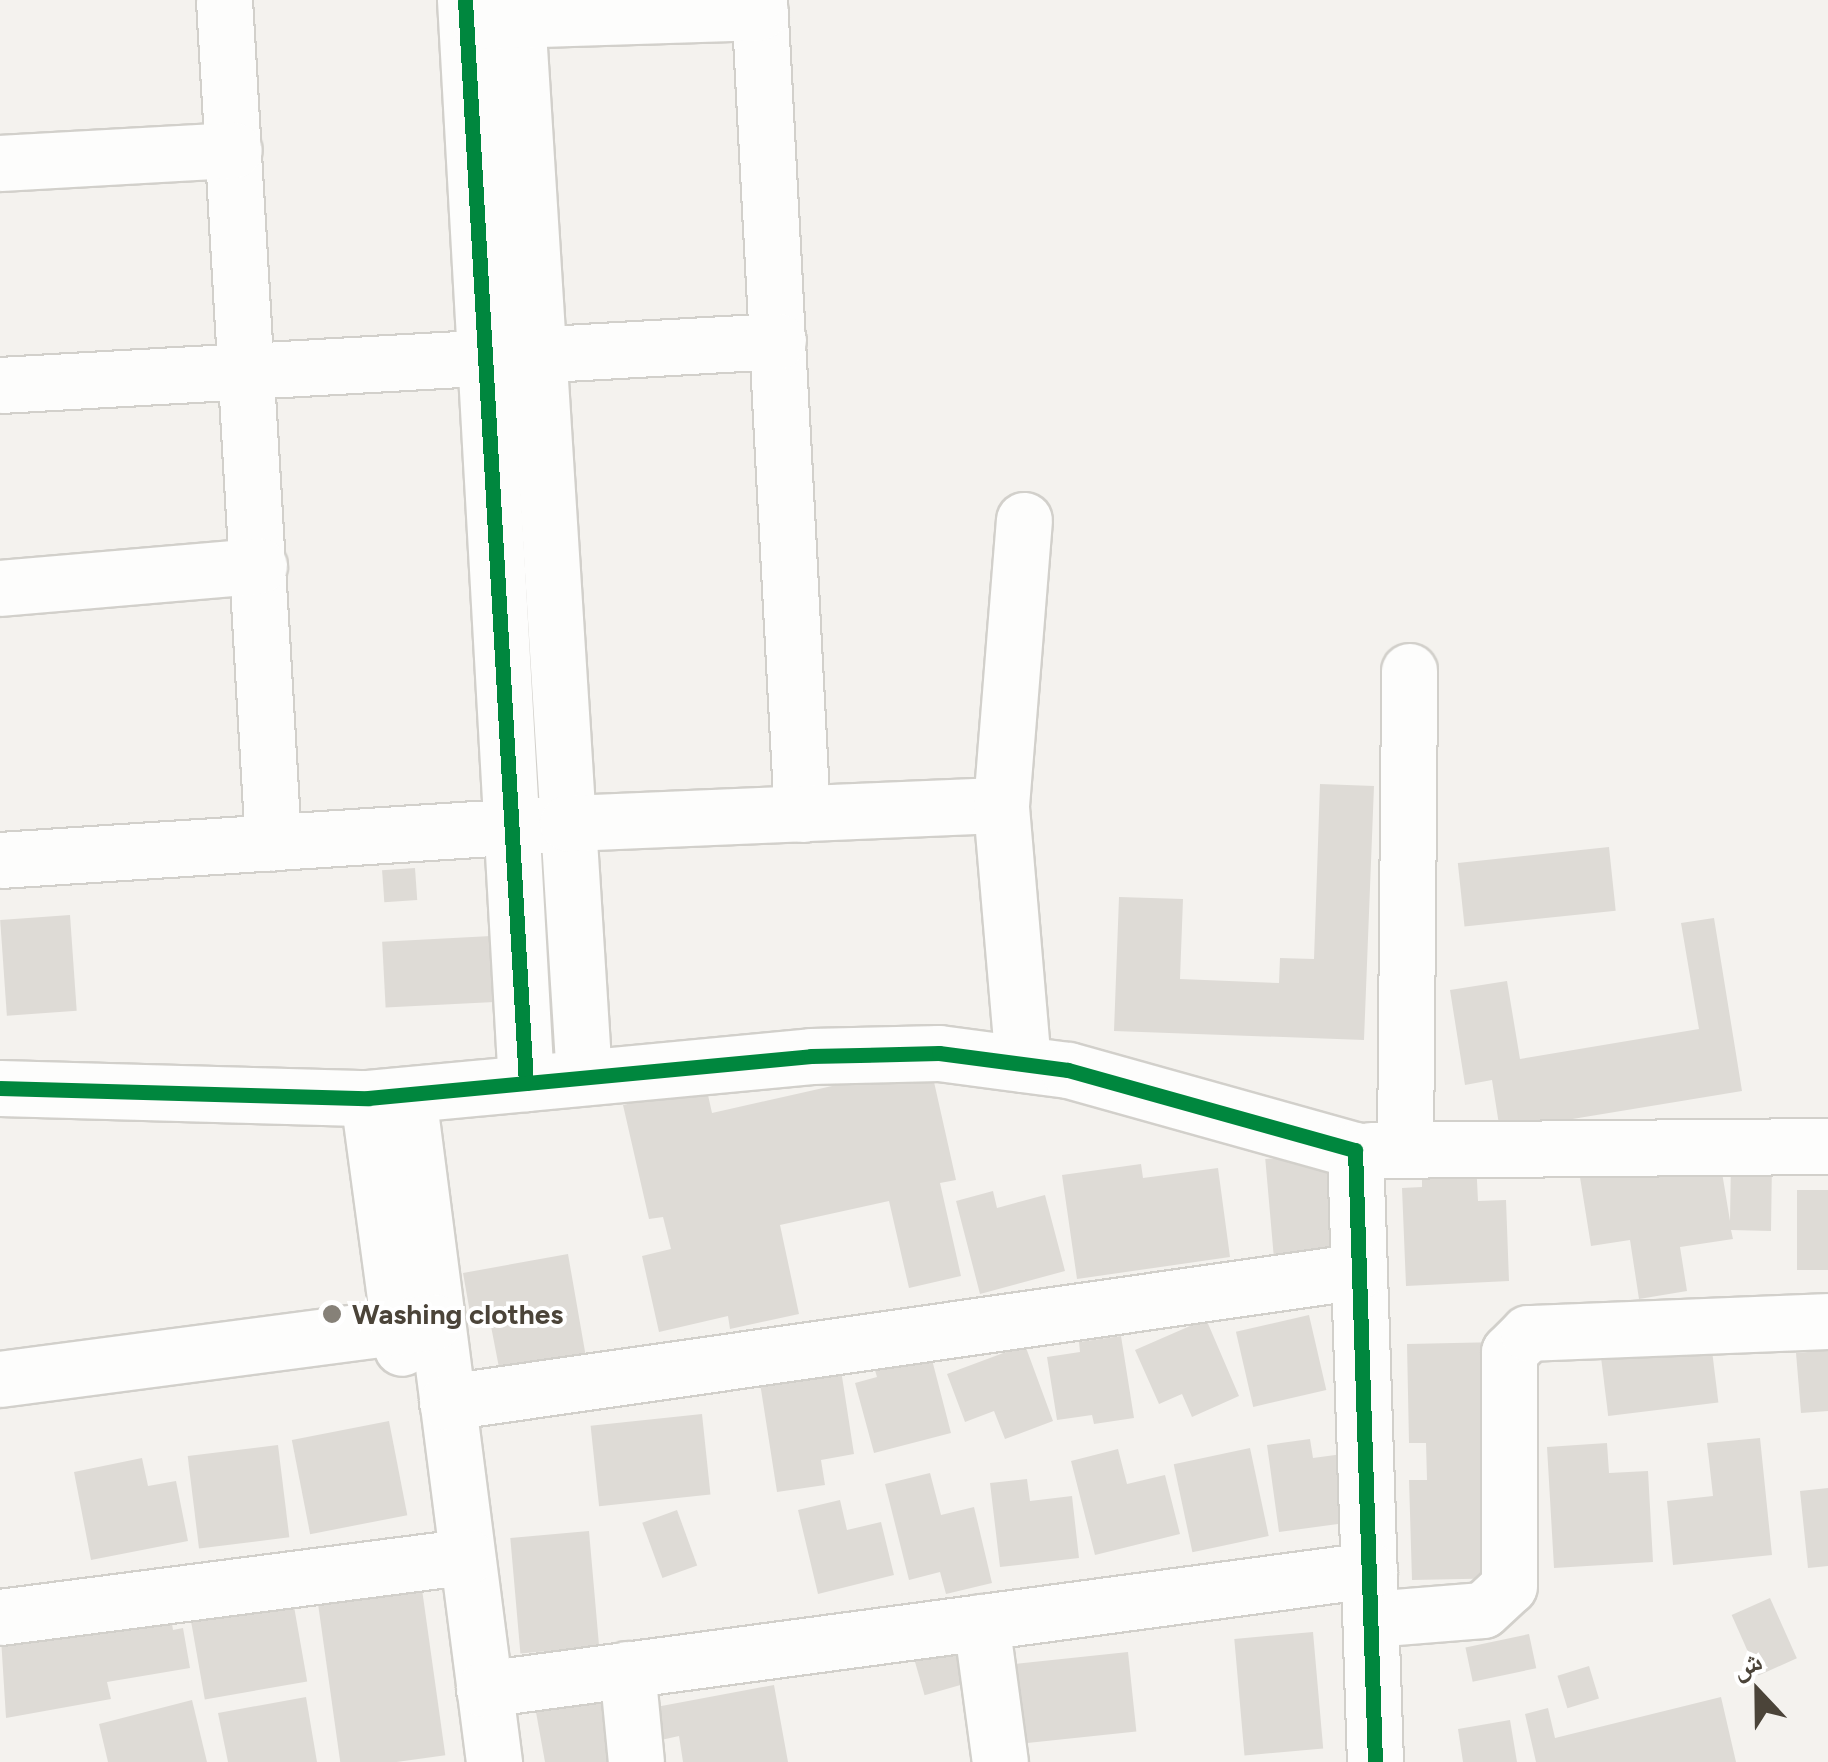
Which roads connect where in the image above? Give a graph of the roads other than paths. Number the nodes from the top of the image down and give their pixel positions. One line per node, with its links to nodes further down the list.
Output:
1 (224, 0): 4 (street)
2 (759, 6): 3 (street); 6 (street)
3 (491, 11): 7 (street); 8 (street)
4 (234, 150): 5 (street); 9 (street)
5 (0, 163)
6 (778, 340): 7 (street); 16 (street)
7 (542, 355): 8 (street); 17 (street)
8 (485, 356): 9 (street); 18 (street)
9 (248, 370): 10 (street); 12 (street)
10 (0, 385)
11 (1024, 520): 15 (street)
12 (258, 566): 13 (street); 19 (street)
13 (0, 588)
14 (1409, 671): 27 (street)
15 (1000, 806): 16 (street); 21 (street)
16 (802, 814): 17 (street)
17 (568, 823): 18 (street); 22 (street)
18 (511, 828): 19 (street); 23 (street)
19 (273, 843): 20 (street)
20 (0, 860)
21 (1023, 1064): 22 (street); 27 (street)
22 (584, 1077): 23 (street)
23 (526, 1083): 25 (street)
24 (0, 1088): 25 (street)
25 (388, 1096): 30 (street)
26 (1828, 1146): 27 (street)
27 (1380, 1150): 28 (street)
28 (1359, 1271): 32 (street); 34 (street)
29 (1828, 1320): 34 (street)
30 (418, 1324): 31 (street); 32 (street); 33 (street)
31 (0, 1378)
32 (448, 1402): 33 (street)
33 (449, 1558): 35 (street); 38 (street); 39 (street)
34 (1370, 1594): 36 (street); 43 (street)
35 (0, 1617)
36 (981, 1622): 37 (street); 42 (street)
37 (627, 1669): 38 (street); 41 (street)
38 (484, 1689): 40 (street)
39 (456, 1762)
40 (494, 1762)
41 (636, 1762)
42 (1000, 1762)
43 (1375, 1762)

